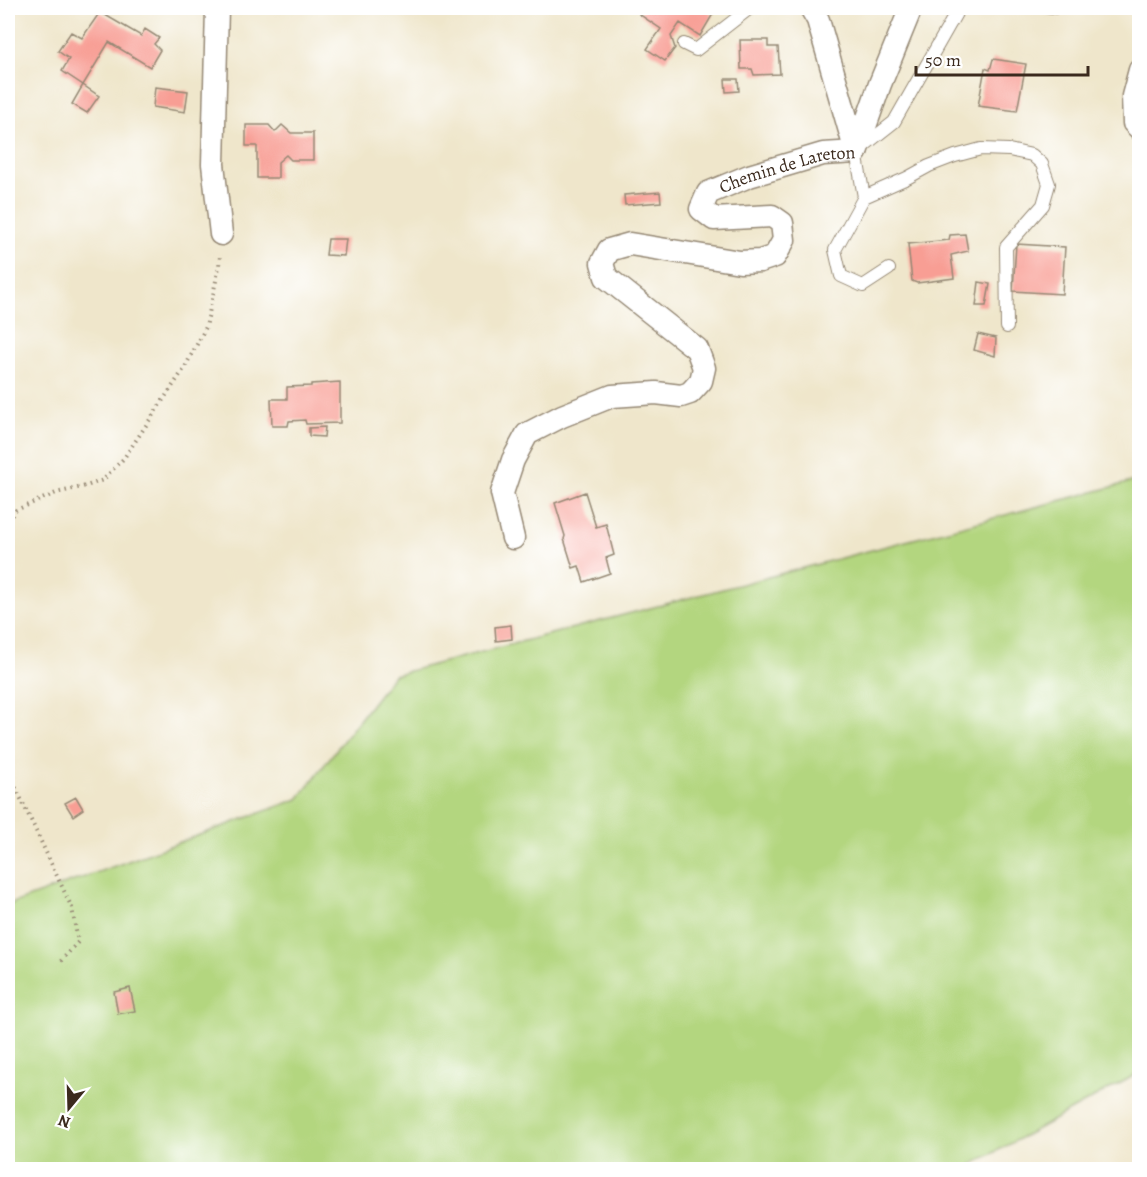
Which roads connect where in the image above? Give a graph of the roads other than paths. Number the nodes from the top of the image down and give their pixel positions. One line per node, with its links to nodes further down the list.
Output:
1 (217, 8): 11 (street)
2 (750, 8): 6 (lane)
3 (811, 8): 9 (street)
4 (911, 8): 9 (street, Chemin de Lareton)
5 (959, 8): 9 (lane)
6 (684, 44)
7 (1140, 70): 8 (street)
8 (1140, 129)
9 (856, 152): 10 (lane); 14 (street, Chemin de Lareton)
10 (864, 197): 12 (lane); 13 (lane)
11 (221, 234)
12 (890, 268)
13 (1007, 327)
14 (513, 538)

